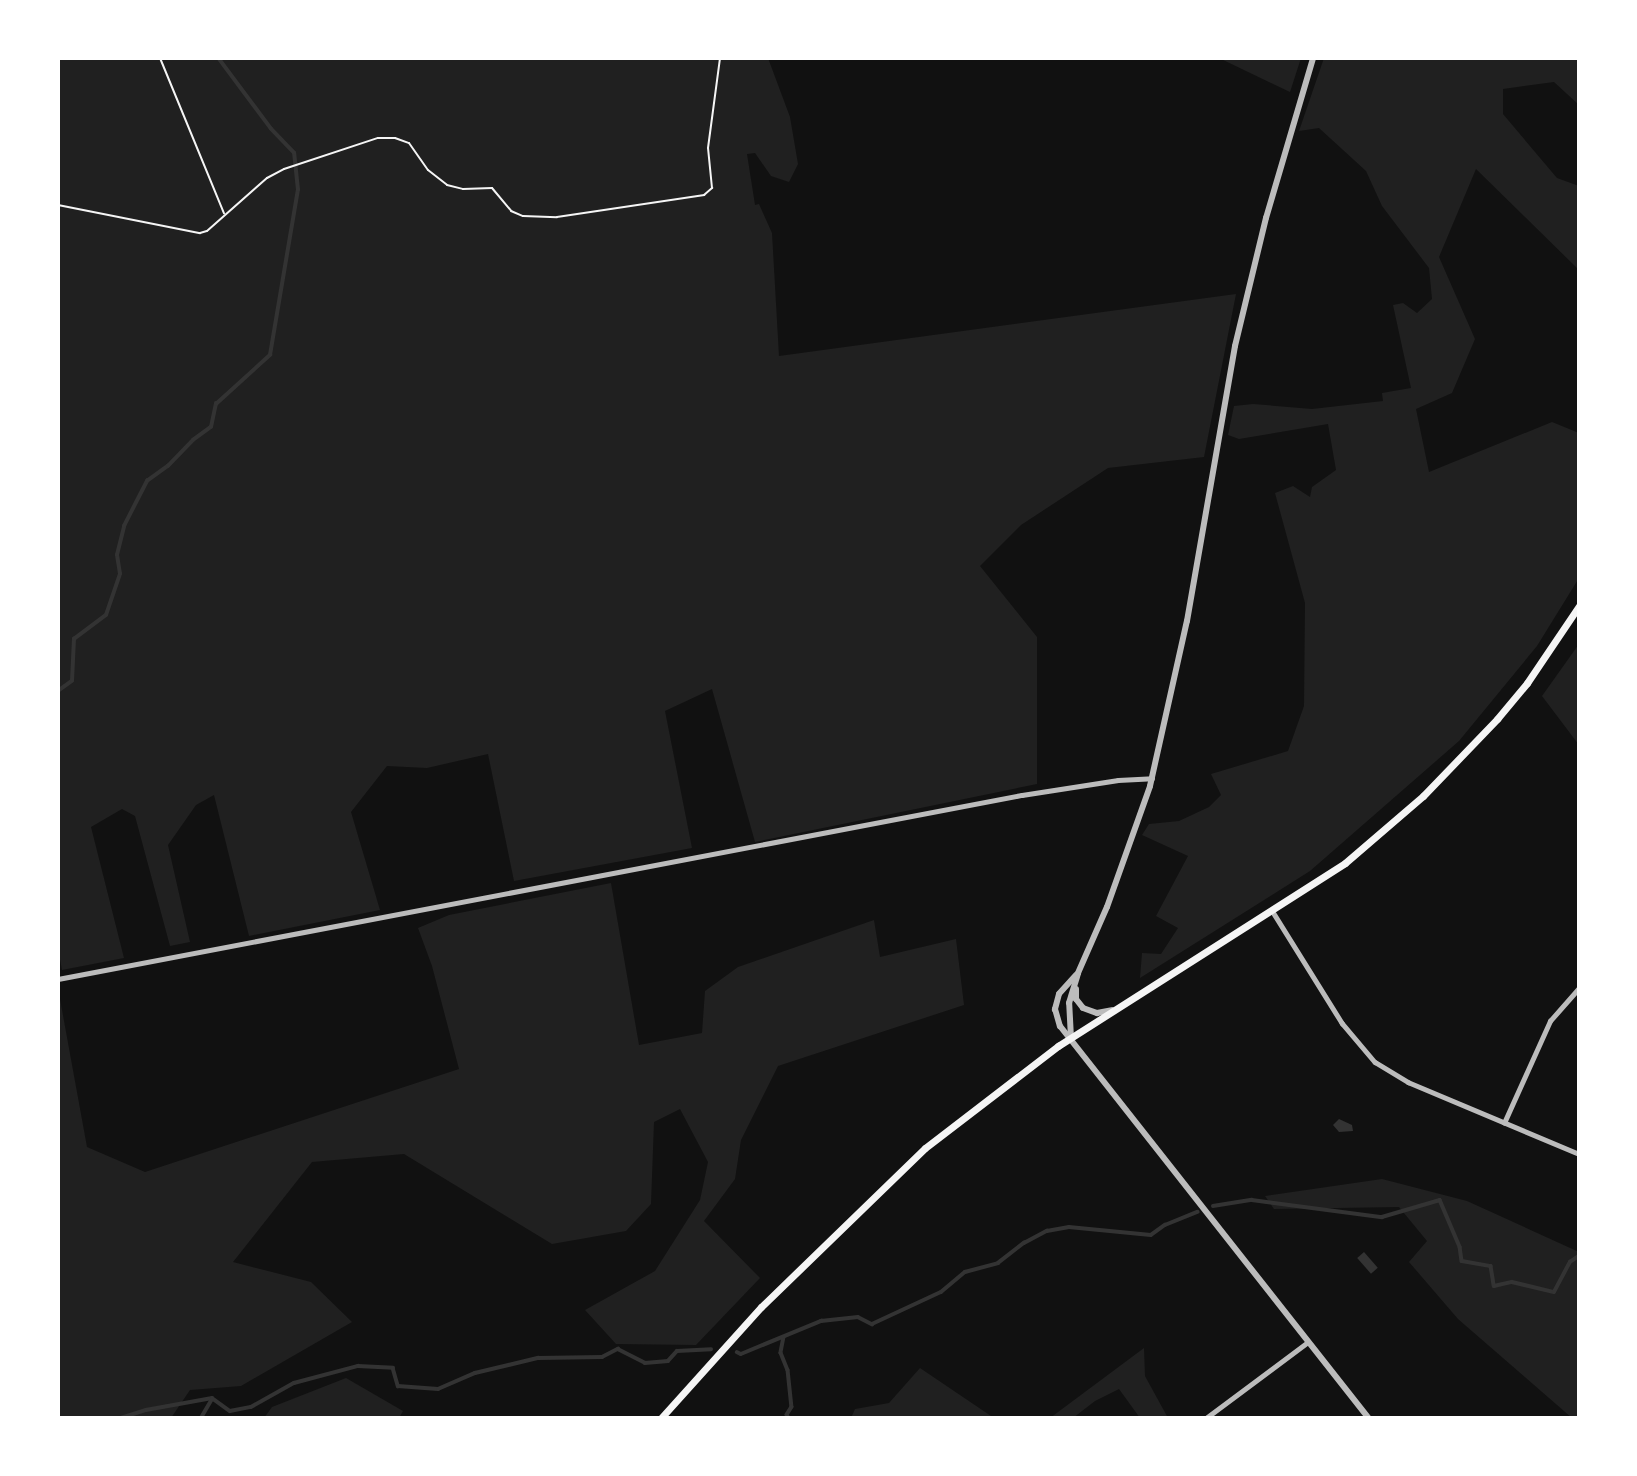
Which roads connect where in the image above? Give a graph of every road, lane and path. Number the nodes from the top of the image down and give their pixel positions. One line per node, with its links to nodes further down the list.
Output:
1 (160, 58): 5 (path)
2 (720, 58): 5 (path)
3 (1313, 58): 7 (street)
4 (58, 205): 5 (path)
5 (225, 213)
6 (1579, 606): 8 (main road)
7 (1152, 779): 9 (street); 10 (street)
8 (1273, 912): 13 (main road); 15 (street)
9 (1078, 973): 11 (street); 14 (street)
10 (58, 978)
11 (1076, 986): 13 (street); 14 (street)
12 (1579, 988): 15 (street)
13 (1117, 1009): 14 (main road)
14 (1071, 1038): 17 (street); 18 (main road)
15 (1504, 1123): 16 (street)
16 (1579, 1154)
17 (1308, 1342): 19 (street); 20 (street)
18 (661, 1418)
19 (1206, 1418)
20 (1368, 1418)

